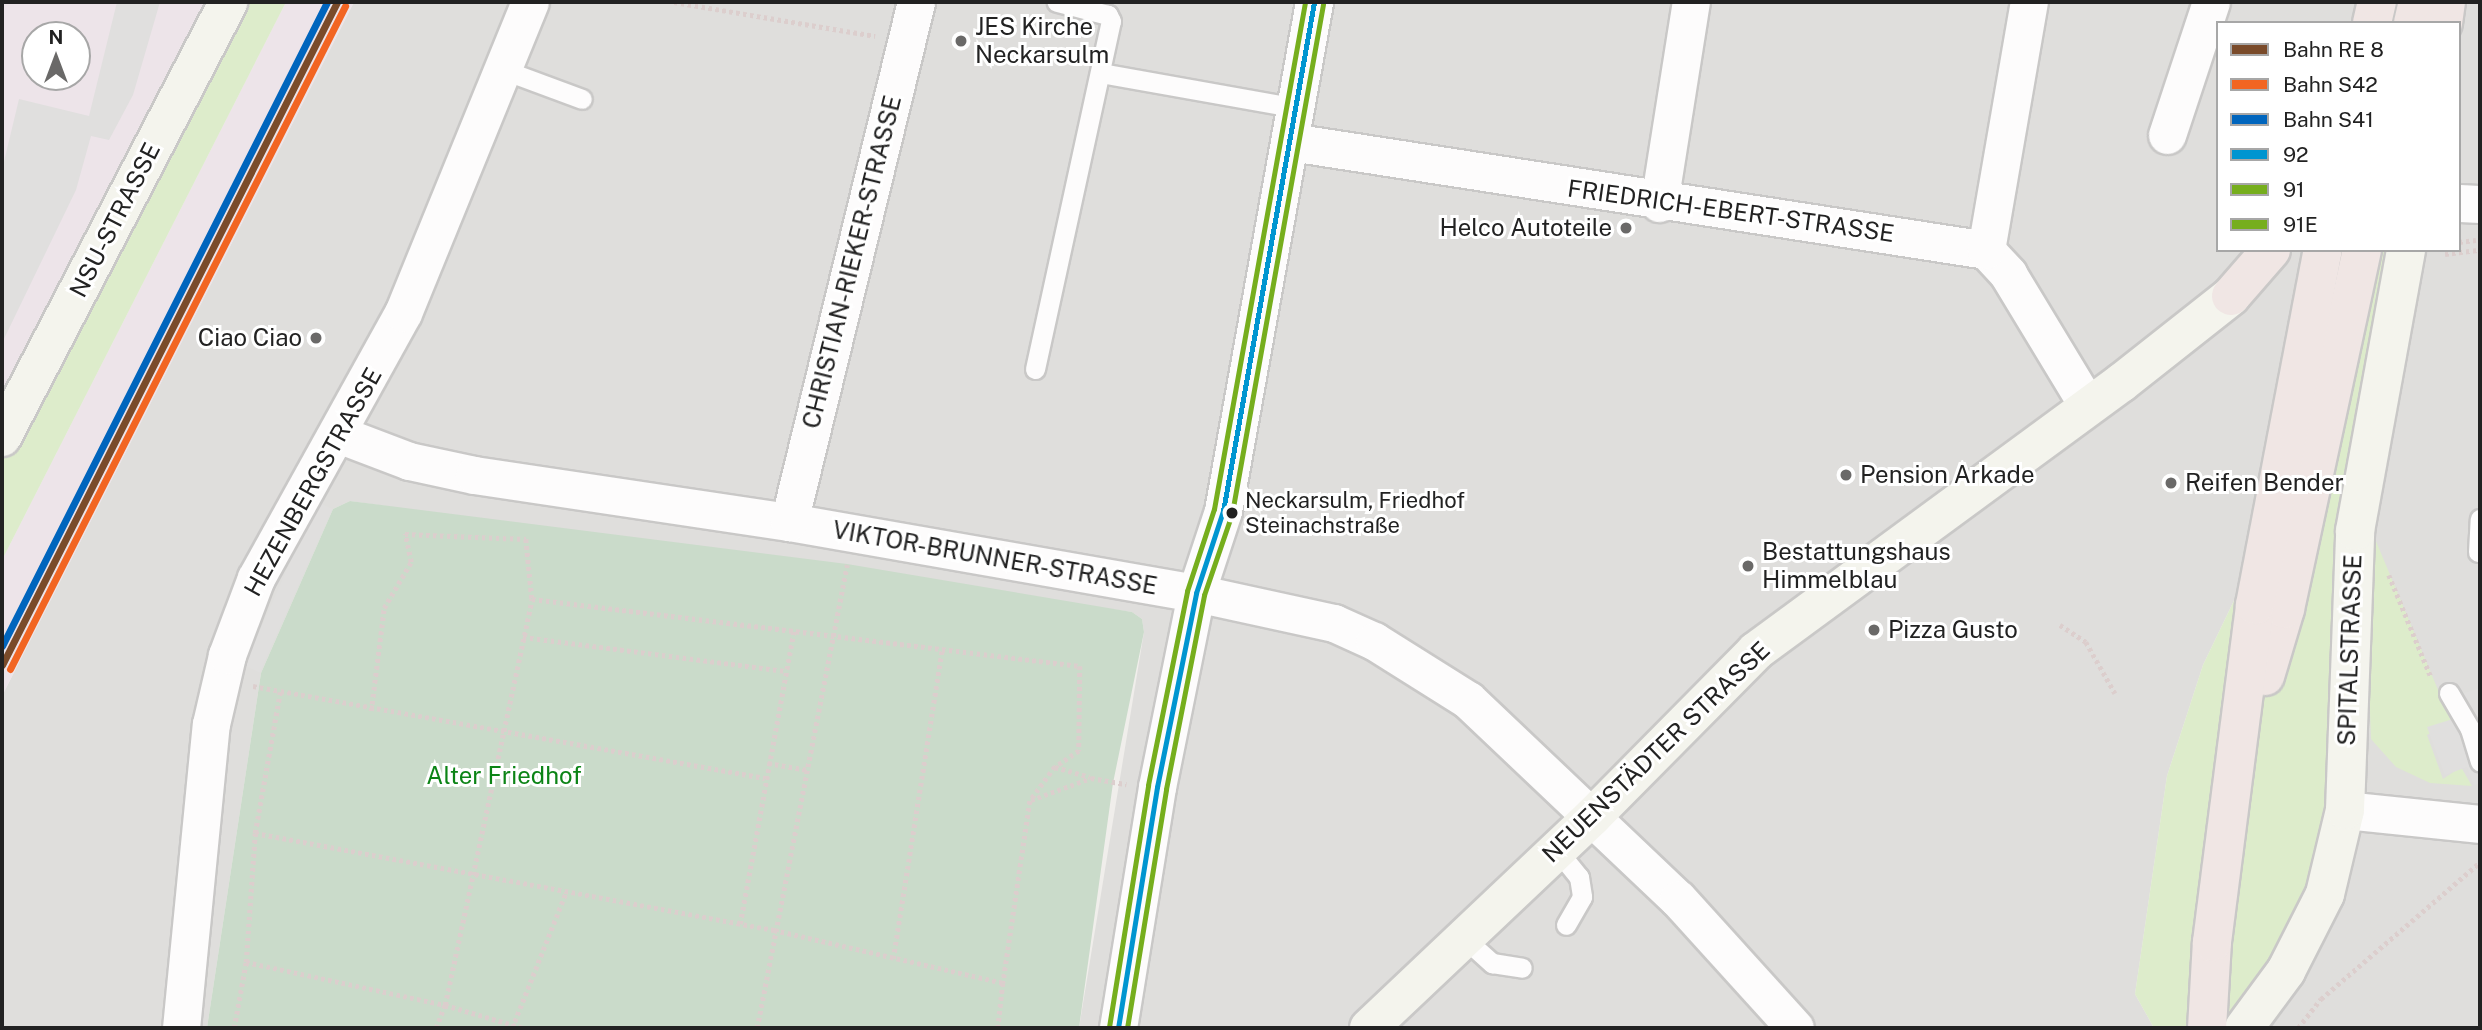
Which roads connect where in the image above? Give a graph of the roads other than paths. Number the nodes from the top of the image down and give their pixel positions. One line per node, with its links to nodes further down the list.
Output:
1 (228, 2): 32 (main road, NSU-STRASSE)
2 (530, 2): 15 (street, HEZENBERGSTRASSE)
3 (916, 2): 34 (street, CHRISTIAN-RIEKER-STRASSE)
4 (1057, 2): 16 (lane)
5 (1314, 2): 18 (street)
6 (1691, 2): 20 (street)
7 (2029, 2): 23 (street)
8 (2211, 2): 19 (street)
9 (2376, 2): 12 (highway)
10 (2418, 2): 13 (highway)
11 (2446, 2): 14 (highway)
12 (2372, 21)
13 (2413, 21)
14 (2443, 21)
15 (501, 69): 17 (lane); 31 (street, HEZENBERGSTRASSE)
16 (1101, 73): 18 (lane); 29 (lane)
17 (582, 99)
18 (1295, 125): 20 (street, FRIEDRICH-EBERT-STRASSE); 36 (street)
19 (2167, 135)
20 (1659, 202): 23 (street, FRIEDRICH-EBERT-STRASSE)
21 (2461, 203): 22 (street)
22 (2480, 204)
23 (1986, 250): 30 (street)
24 (2269, 252): 28 (highway)
25 (2323, 252): 39 (highway)
26 (2362, 252): 39 (highway)
27 (2406, 252): 40 (main road, SPITALSTRASSE)
28 (2231, 296): 30 (main road, NEUENSTÄDTER STRASSE)
29 (1035, 369)
30 (2088, 405): 41 (main road, NEUENSTÄDTER STRASSE)
31 (338, 434): 34 (street, VIKTOR-BRUNNER-STRASSE); 47 (street, HEZENBERGSTRASSE)
32 (2, 437)
33 (2480, 519): 35 (lane)
34 (789, 522): 36 (street, VIKTOR-BRUNNER-STRASSE)
35 (2478, 552)
36 (1196, 593): 41 (street, VIKTOR-BRUNNER-STRASSE); 48 (street)
37 (2449, 693): 38 (lane)
38 (2480, 761)
39 (2235, 779): 51 (highway)
40 (2345, 810): 42 (street); 52 (main road, SPITALSTRASSE)
41 (1592, 817): 43 (main road, NEUENSTÄDTER STRASSE); 50 (street, VIKTOR-BRUNNER-STRASSE)
42 (2480, 824)
43 (1557, 850): 44 (lane); 45 (main road, NEUENSTÄDTER STRASSE)
44 (1566, 925)
45 (1464, 938): 46 (lane); 49 (main road, NEUENSTÄDTER STRASSE)
46 (1522, 968)
47 (181, 1028)
48 (1118, 1028)
49 (1369, 1028)
50 (1796, 1028)
51 (2207, 1028)
52 (2244, 1028)

